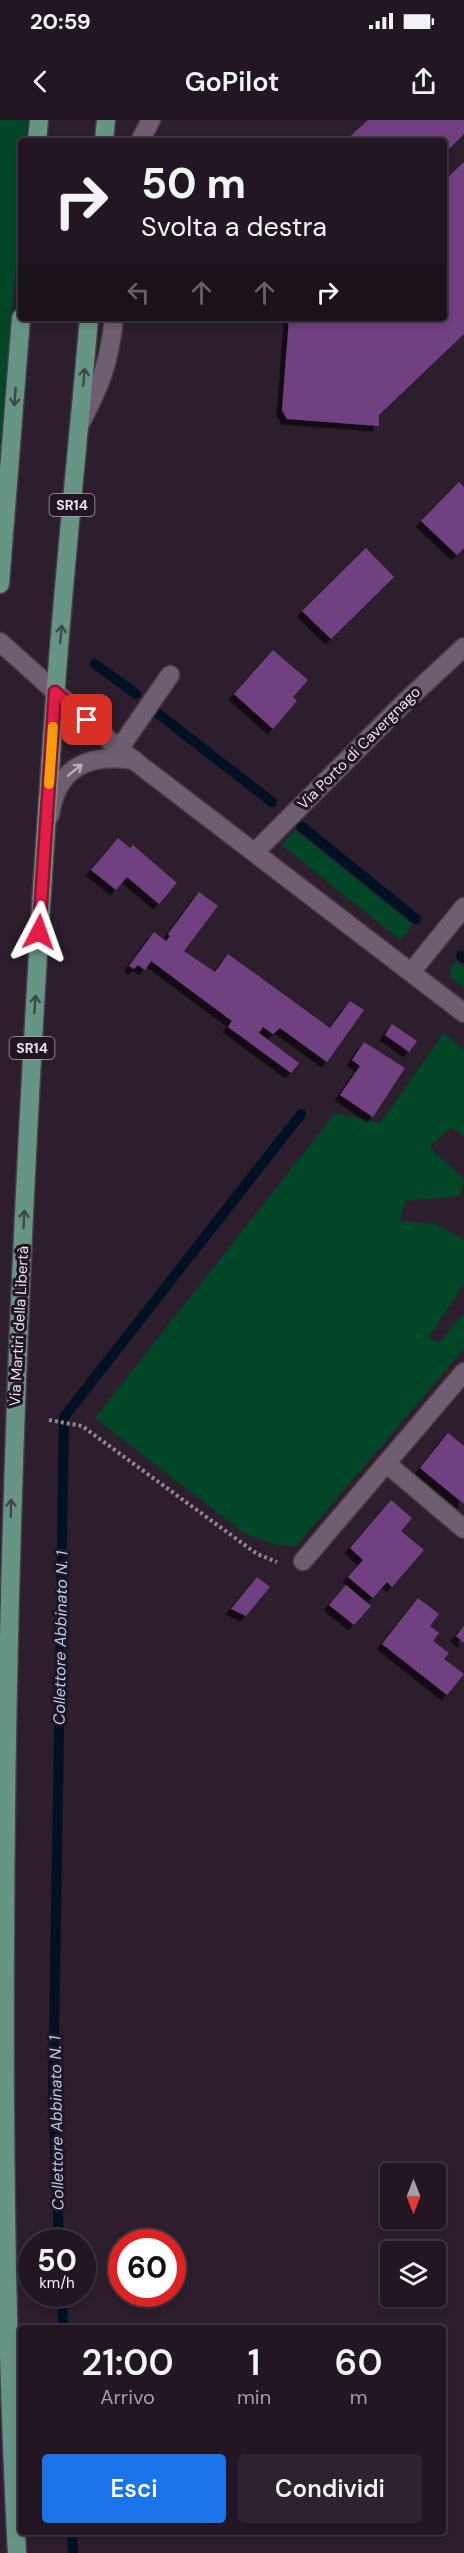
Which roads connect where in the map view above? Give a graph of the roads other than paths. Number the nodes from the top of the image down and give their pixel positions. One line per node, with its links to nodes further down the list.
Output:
1 (39, 120): 4 (main road)
2 (106, 120): 5 (main road)
3 (151, 120): 6 (street)
4 (37, 138)
5 (104, 138)
6 (142, 138)
7 (21, 321): 11 (main road, one-way to 11)
8 (89, 321): 10 (main road, Via Martiri della Libertà / SR14, one-way to 8)
9 (114, 321): 10 (street)
10 (79, 426): 16 (main road, Via Martiri della Libertà / SR14, one-way to 10)
11 (3, 520): 12 (main road)
12 (0, 584)
13 (0, 642): 16 (street)
14 (464, 647): 19 (street, Via Porto di Cavergnago)
15 (170, 675): 17 (street)
16 (55, 692): 17 (street); 18 (main road, Via Martiri della Libertà / SR14)
17 (126, 754): 18 (street, one-way to 17); 19 (street)
18 (45, 841): 27 (main road, Via Martiri della Libertà / SR14, one-way to 18)
19 (255, 852): 21 (street)
20 (464, 907): 21 (street)
21 (412, 971): 22 (street)
22 (464, 1013)
23 (464, 1372): 24 (street)
24 (387, 1464): 25 (street); 26 (street)
25 (464, 1529)
26 (303, 1561)
27 (17, 2553)

